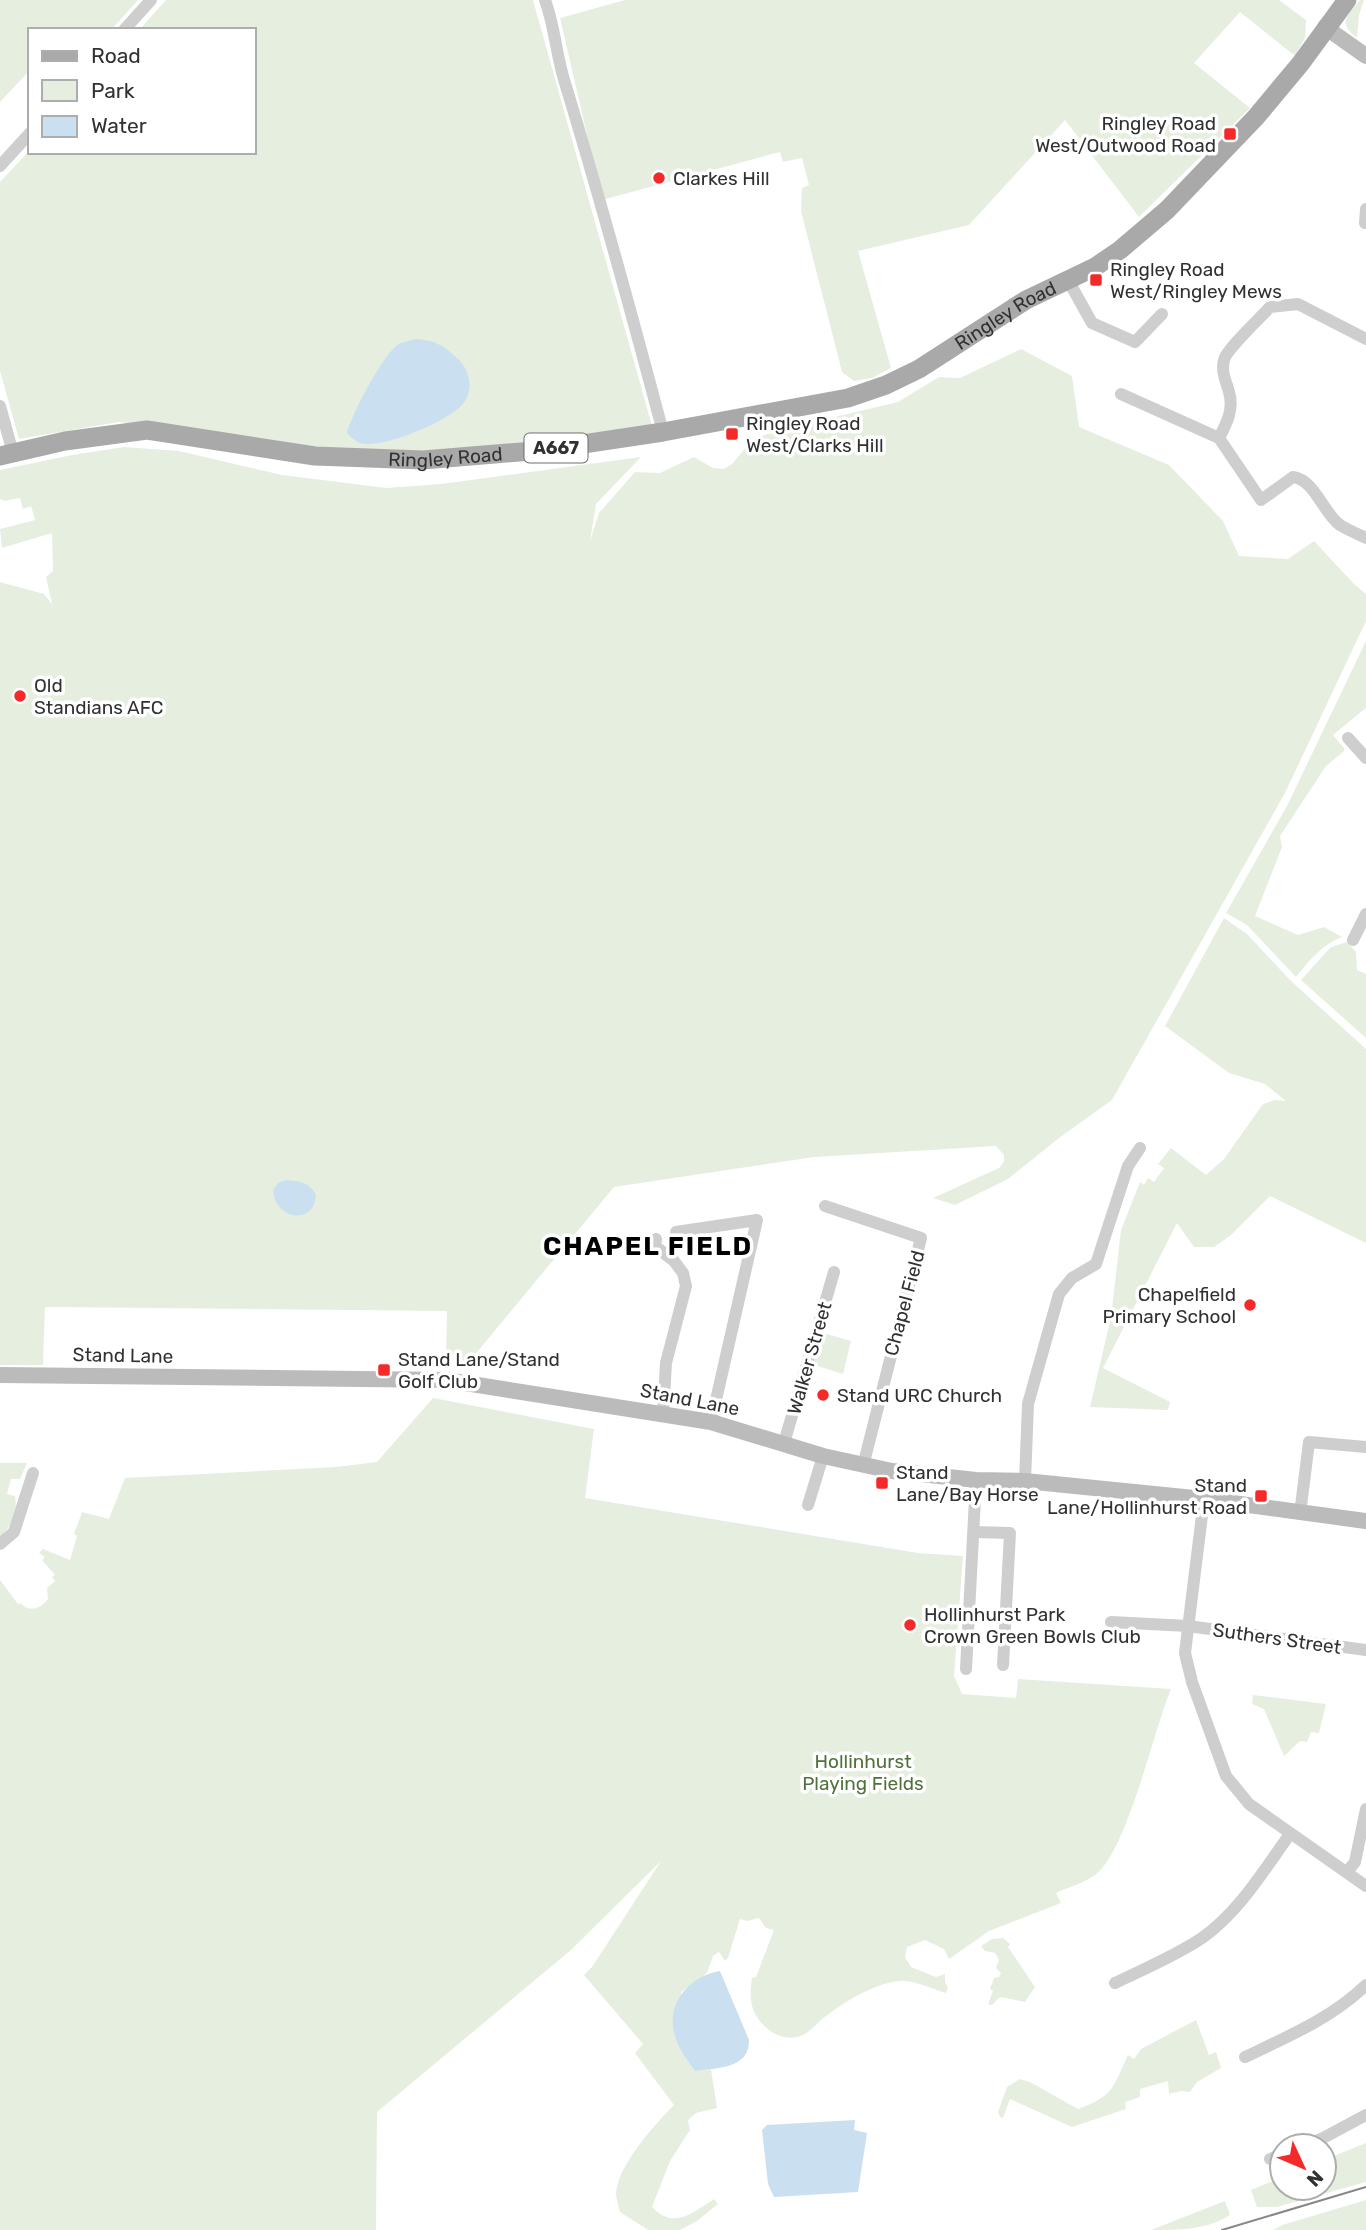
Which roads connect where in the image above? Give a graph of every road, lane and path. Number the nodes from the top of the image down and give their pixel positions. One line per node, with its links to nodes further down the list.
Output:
1 (151, 0): 5 (street)
2 (545, 0): 16 (street)
3 (1347, 0): 4 (main road, A667)
4 (1325, 27): 6 (street); 11 (main road, A667)
5 (126, 28)
6 (1366, 56)
7 (28, 136): 8 (street)
8 (0, 166)
9 (1366, 209): 10 (street)
10 (1365, 223)
11 (1068, 281): 12 (street); 16 (main road, Ringley Road / A667)
12 (1162, 314)
13 (1366, 339): 17 (street)
14 (1128, 393): 17 (street)
15 (0, 406): 18 (street)
16 (663, 432): 18 (main road, Ringley Road / A667)
17 (1219, 438): 19 (street)
18 (7, 454)
19 (1366, 538)
20 (1348, 738): 21 (street)
21 (1366, 758)
22 (1366, 914): 23 (street)
23 (1353, 940)
24 (1140, 1149): 38 (street)
25 (825, 1206): 35 (street, Chapel Field)
26 (676, 1232): 31 (street)
27 (656, 1239): 30 (street)
28 (834, 1272): 32 (street, Walker Street)
29 (0, 1375): 30 (street, Stand Lane)
30 (663, 1415): 31 (street, Stand Lane)
31 (710, 1422): 32 (street, Stand Lane)
32 (783, 1443): 34 (street, Stand Lane)
33 (1366, 1447): 41 (street)
34 (823, 1456): 35 (street, Stand Lane); 40 (street)
35 (863, 1466): 37 (street, Stand Lane)
36 (33, 1473): 44 (street)
37 (976, 1480): 38 (street, Stand Lane); 43 (street)
38 (1025, 1481): 39 (street, Stand Lane)
39 (1204, 1499): 41 (street, Stand Lane); 46 (street)
40 (808, 1505)
41 (1300, 1514): 42 (street, Stand Lane)
42 (1366, 1521)
43 (974, 1532): 48 (street); 49 (street)
44 (0, 1544)
45 (1111, 1622): 46 (street, Suthers Street)
46 (1188, 1626): 47 (street, Suthers Street); 51 (street)
47 (1366, 1650)
48 (1003, 1665)
49 (966, 1670)
50 (1366, 1809): 52 (street)
51 (1290, 1834): 52 (street); 54 (street)
52 (1347, 1872): 53 (street)
53 (1366, 1886)
54 (1115, 1983)
55 (1366, 1985): 56 (street)
56 (1245, 2057)
57 (1366, 2115): 58 (street)
58 (1334, 2132)

